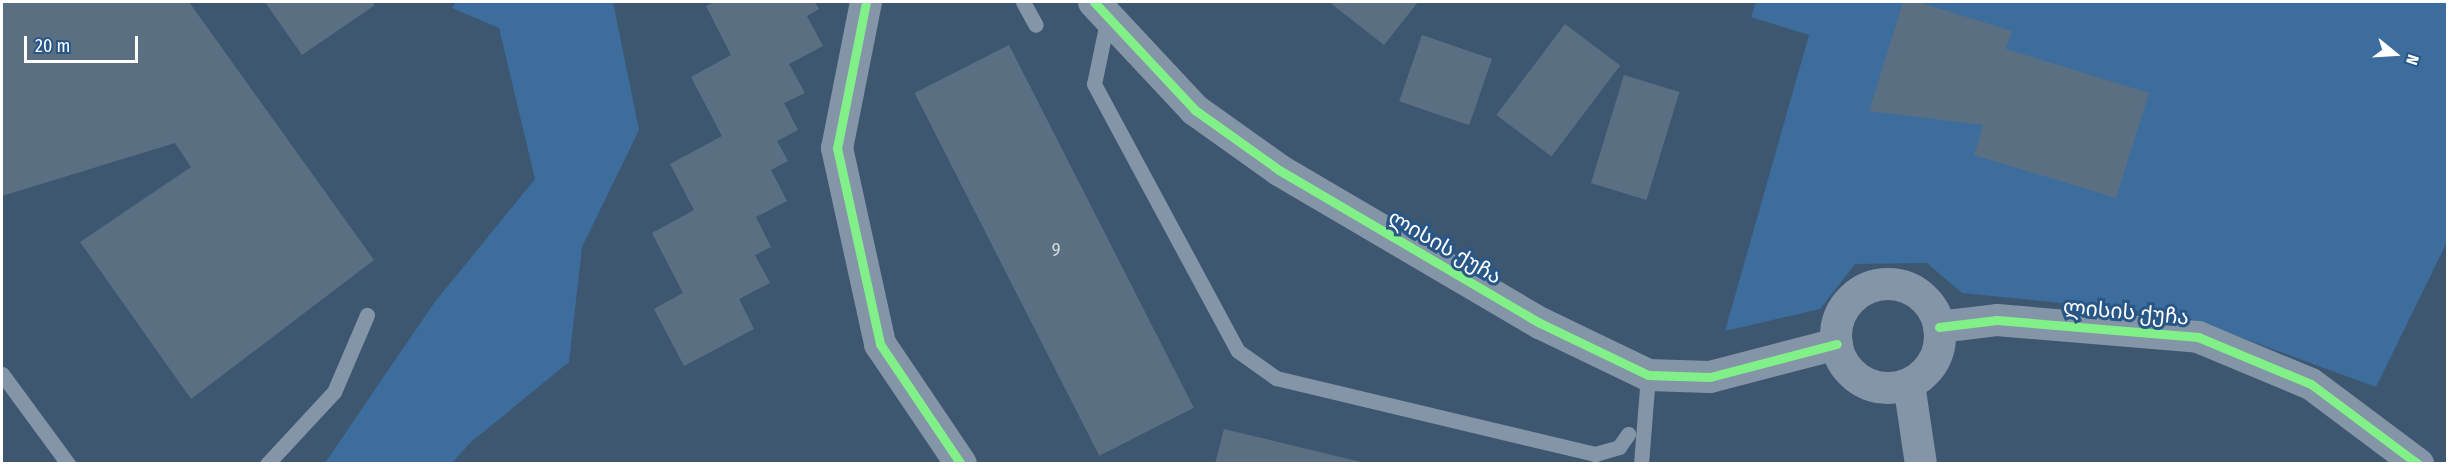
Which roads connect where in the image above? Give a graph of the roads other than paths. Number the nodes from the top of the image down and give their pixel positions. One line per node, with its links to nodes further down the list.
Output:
1 (866, 2): 14 (street)
2 (1023, 2): 4 (lane)
3 (1101, 9): 9 (street, ლისის ქუჩა); 11 (lane)
4 (1036, 25)
5 (367, 315): 13 (lane)
6 (1939, 327): 7 (street); 10 (street); 17 (street, ლისის ქუჩა)
7 (1837, 344): 9 (street, ლისის ქუჩა); 10 (street)
8 (2, 374): 12 (lane)
9 (1648, 375): 15 (lane)
10 (1910, 384): 16 (street)
11 (1628, 434)
12 (68, 464)
13 (267, 464)
14 (961, 464)
15 (1641, 464)
16 (1921, 464)
17 (2418, 464)

